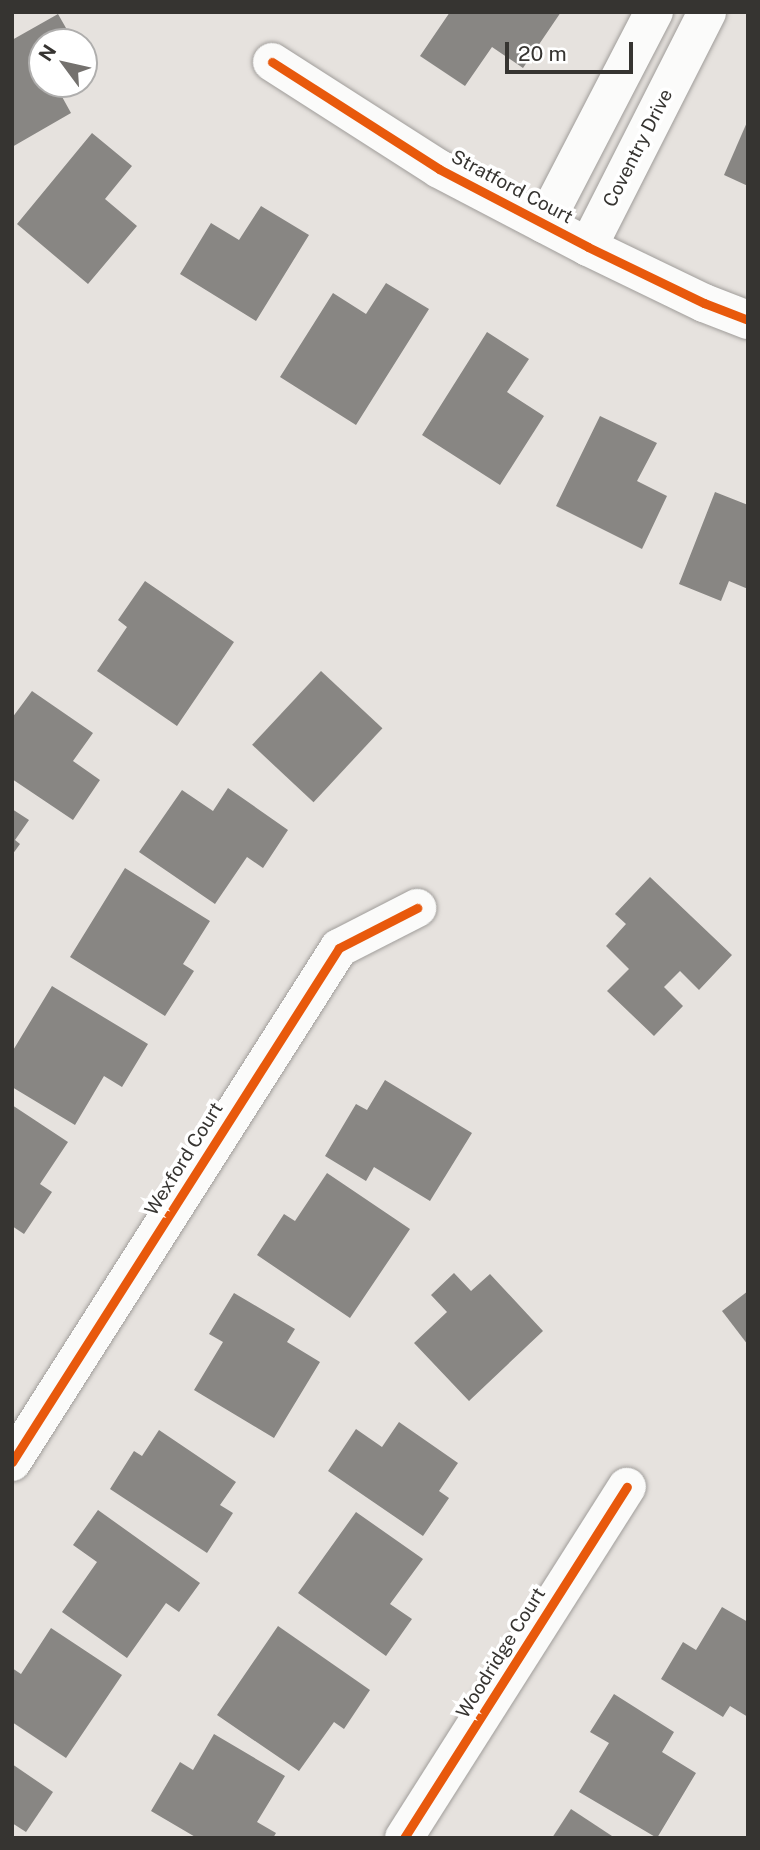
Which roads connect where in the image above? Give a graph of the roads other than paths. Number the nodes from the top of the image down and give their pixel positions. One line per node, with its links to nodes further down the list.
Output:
1 (654, 12): 4 (street)
2 (707, 12): 5 (street, Coventry Drive)
3 (272, 62): 4 (street, Stratford Court)
4 (544, 224): 5 (street, Stratford Court)
5 (588, 247): 6 (street, Stratford Court)
6 (748, 320)
7 (417, 908): 8 (street, Wexford Court)
8 (12, 1462)
9 (627, 1487): 10 (street, Woodridge Court)
10 (404, 1838)

